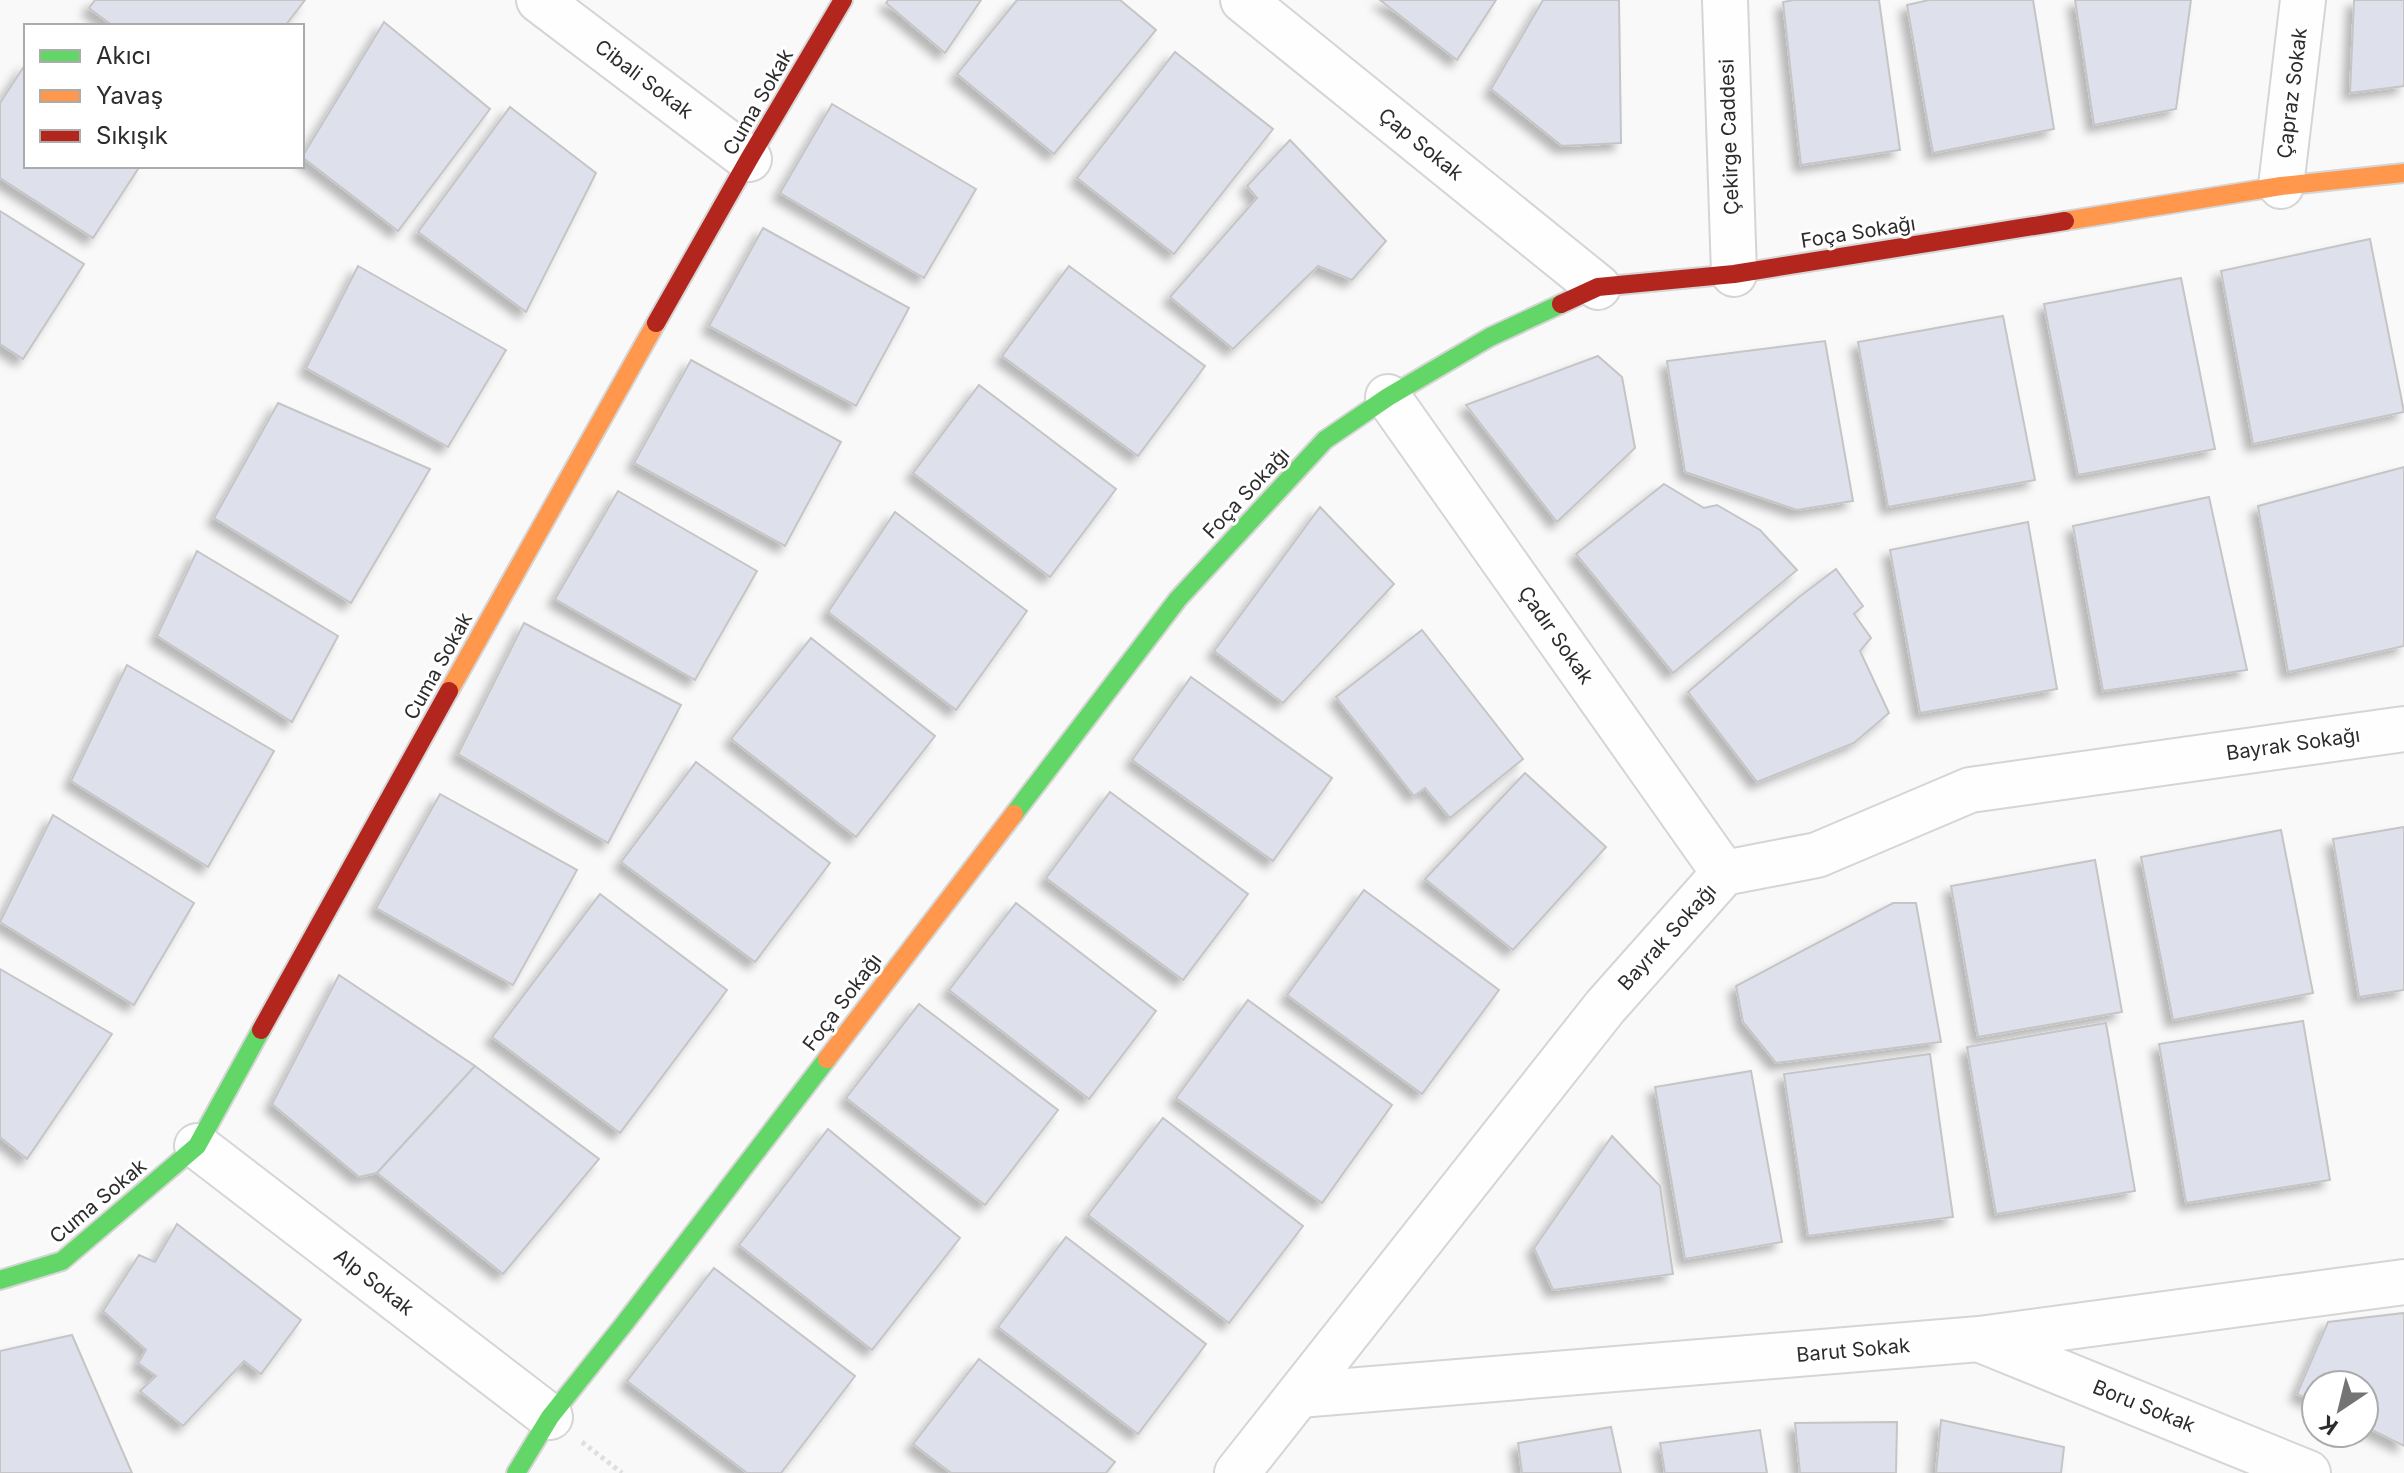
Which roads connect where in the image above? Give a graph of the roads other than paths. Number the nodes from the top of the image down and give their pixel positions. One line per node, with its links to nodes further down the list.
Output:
1 (539, 0): 6 (street, Cibali Sokak)
2 (843, 0): 6 (street, Cuma Sokak)
3 (1243, 0): 10 (street, Çap Sokak)
4 (1725, 0): 9 (street, Çekirge Caddesi)
5 (2303, 0): 8 (street, Çapraz Sokak)
6 (749, 159): 14 (street, Cuma Sokak)
7 (2404, 173): 8 (street, Foça Sokağı)
8 (2281, 186): 9 (street, Foça Sokağı)
9 (1734, 274): 10 (street, Foça Sokağı)
10 (1598, 287): 11 (street, Foça Sokağı)
11 (1388, 397): 13 (street, Çadır Sokak); 19 (street, Foça Sokağı)
12 (2404, 729): 13 (street, Bayrak Sokağı)
13 (1724, 873): 18 (street, Bayrak Sokağı)
14 (197, 1146): 15 (street, Cuma Sokak); 19 (street, Alp Sokak)
15 (0, 1280)
16 (2404, 1282): 17 (street, Barut Sokak)
17 (1979, 1339): 18 (street, Barut Sokak); 22 (street, Boru Sokak)
18 (1299, 1395): 21 (street, Bayrak Sokağı)
19 (550, 1417): 20 (street, Foça Sokağı)
20 (516, 1473)
21 (1237, 1473)
22 (2308, 1473)

